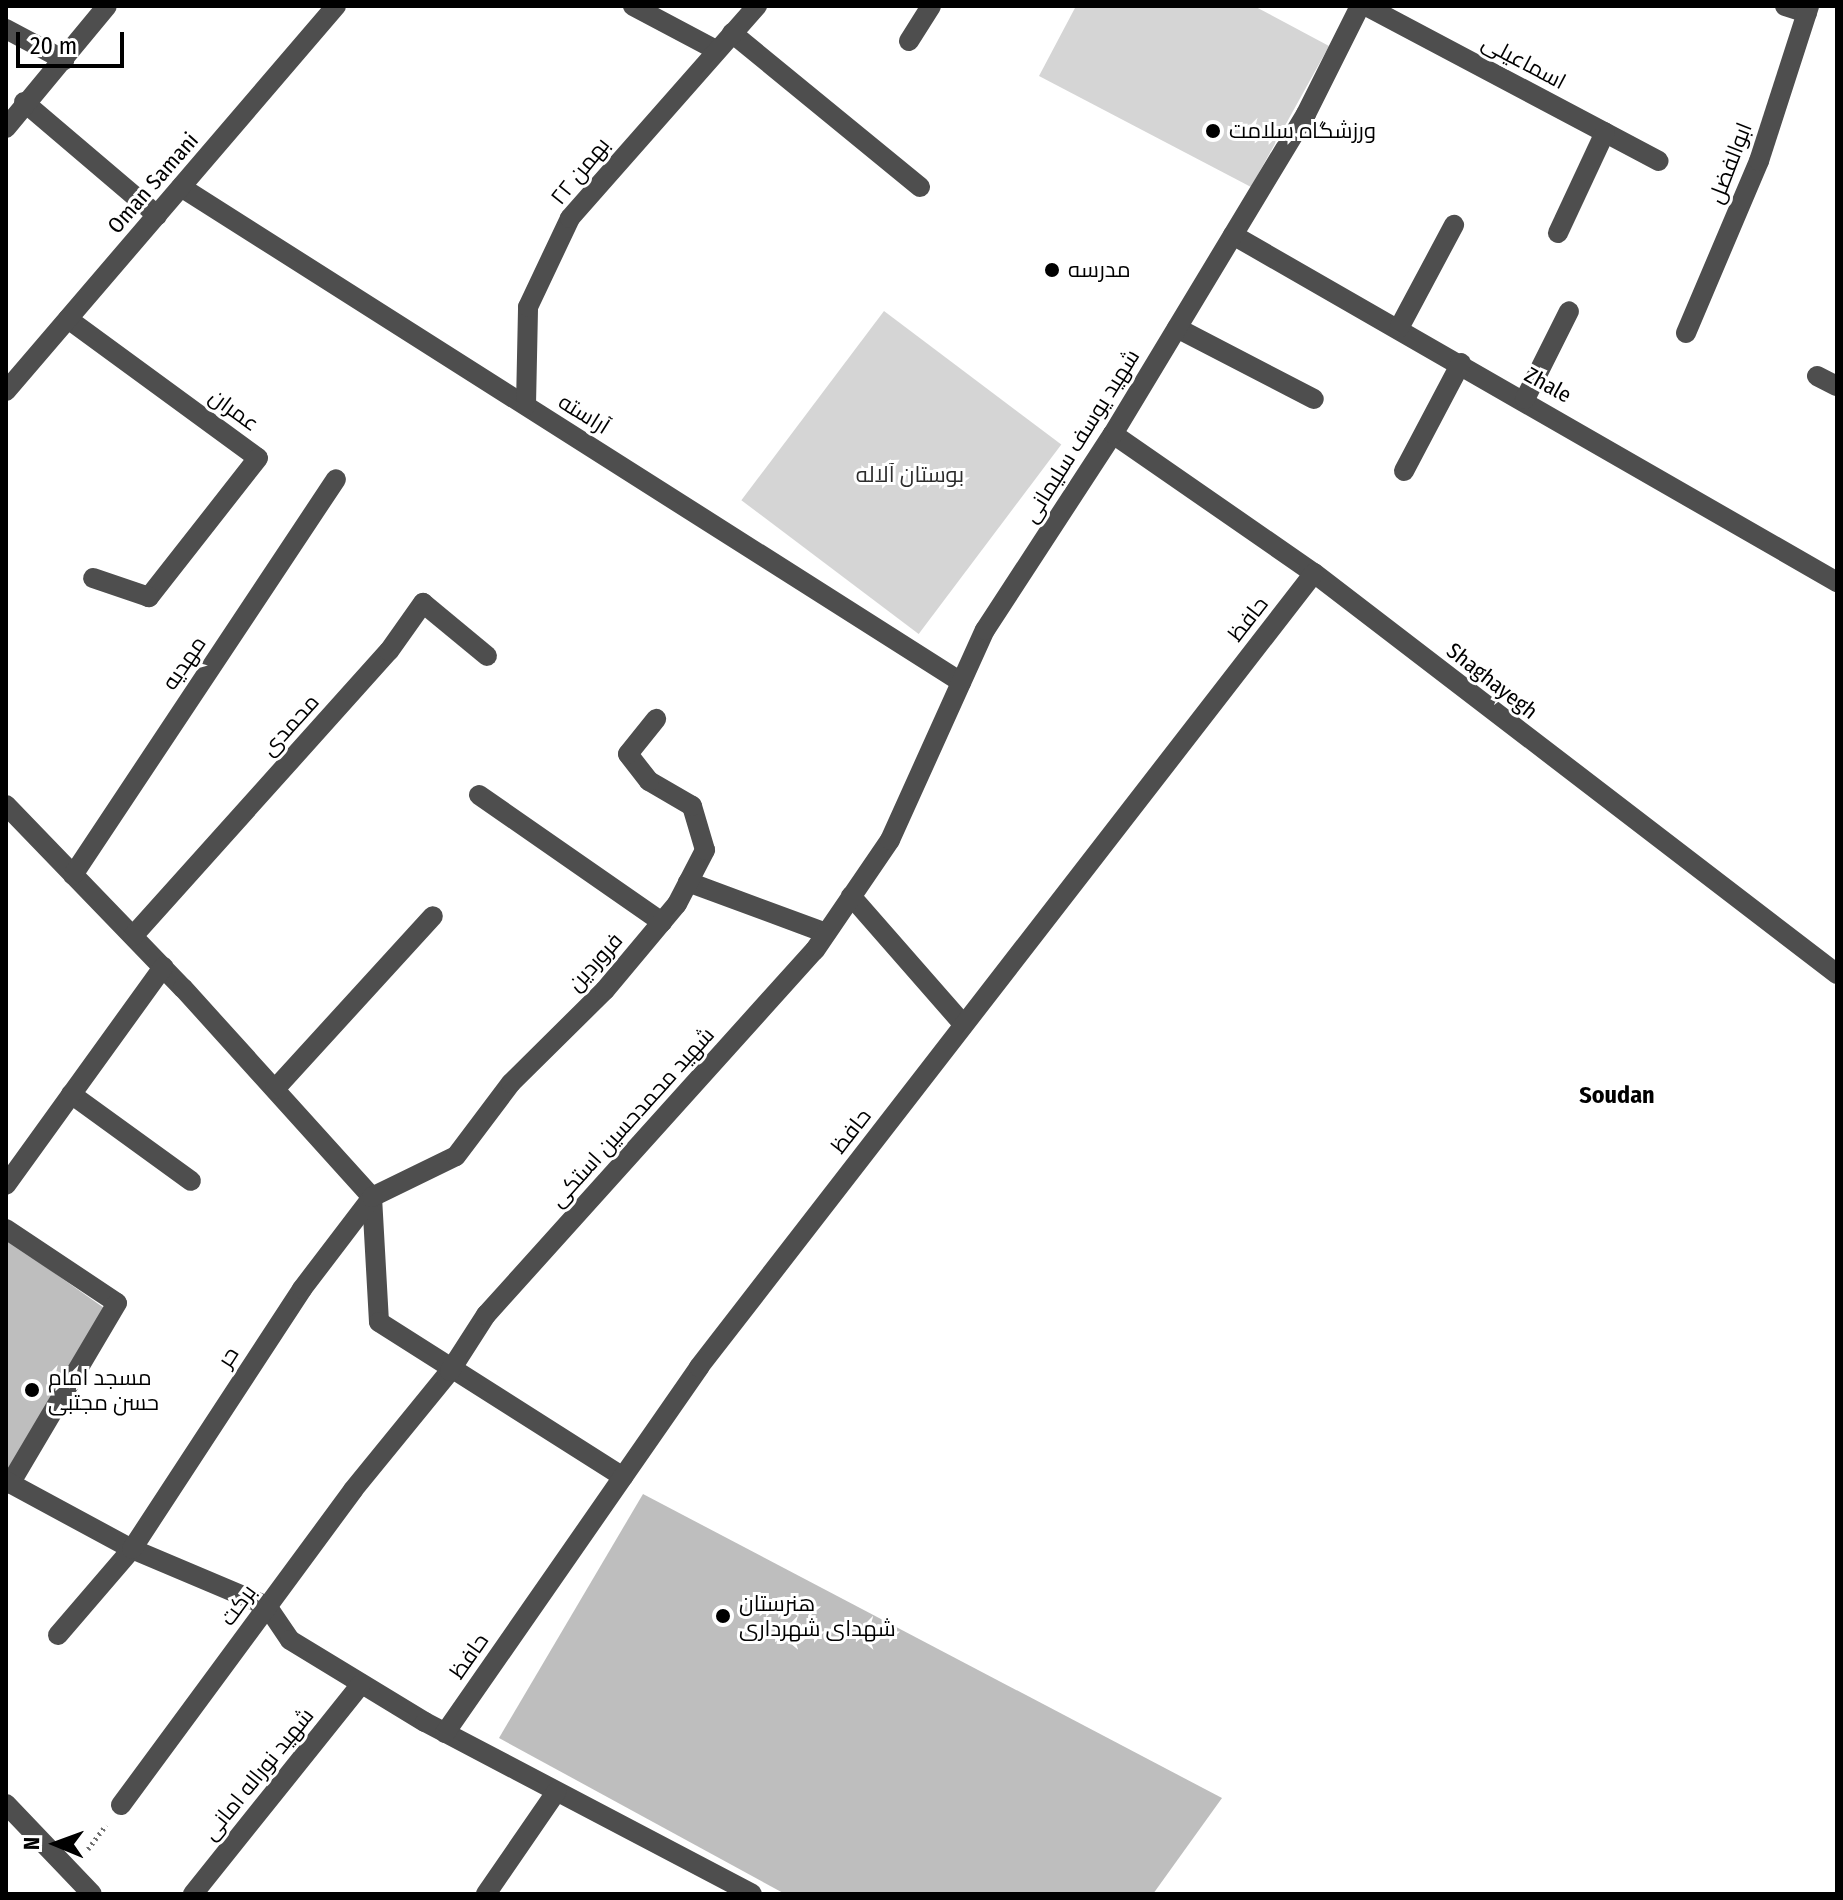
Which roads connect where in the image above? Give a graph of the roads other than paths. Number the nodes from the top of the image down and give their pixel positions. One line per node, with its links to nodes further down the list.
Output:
1 (107, 6): 14 (street)
2 (336, 6): 19 (street, Oman Samani)
3 (633, 6): 13 (street)
4 (757, 6): 11 (street, ۲۲ بهمن)
5 (931, 6): 12 (street)
6 (1360, 6): 24 (street, شهید یوسف سلیمانی)
7 (1366, 6): 17 (street, اسماعیلی)
8 (1785, 6): 9 (street)
9 (1808, 10): 29 (street, ابوالفضل)
10 (6, 29): 14 (street)
11 (732, 33): 13 (street, ۲۲ بهمن); 20 (street)
12 (909, 41)
13 (716, 50): 36 (street, ۲۲ بهمن)
14 (64, 60): 15 (street)
15 (24, 102): 16 (street); 21 (street)
16 (6, 128)
17 (1605, 132): 18 (street, اسماعیلی); 23 (street)
18 (1659, 161)
19 (181, 187): 21 (street, Oman Samani); 36 (street, آراسته)
20 (920, 187)
21 (157, 215): 26 (street, Oman Samani)
22 (1454, 225): 28 (street)
23 (1558, 233)
24 (1233, 235): 27 (street, شهید یوسف سلیمانی); 28 (street, Zhale)
25 (1569, 311): 35 (street)
26 (68, 319): 33 (street, Oman Samani); 41 (street, عمران)
27 (1177, 328): 34 (street); 37 (street, شهید یوسف سلیمانی)
28 (1399, 328): 30 (street, Zhale)
29 (1686, 333)
30 (1461, 363): 35 (street, Zhale); 38 (street)
31 (1817, 376): 32 (street)
32 (1837, 386)
33 (6, 391)
34 (1314, 399)
35 (1525, 399): 42 (street, Zhale)
36 (526, 405): 44 (street, آراسته)
37 (1113, 434): 40 (street, Shaghayegh); 44 (street, شهید یوسف سلیمانی)
38 (1404, 471)
39 (336, 479): 48 (street, مهدیه)
40 (1314, 573): 56 (street, Shaghayegh); 57 (street, حافظ)
41 (93, 578)
42 (1837, 582)
43 (487, 656): 54 (street, محمدی)
44 (961, 682): 50 (street, شهید یوسف سلیمانی)
45 (656, 719): 49 (street, فروردین)
46 (479, 795): 52 (street)
47 (6, 805): 48 (street)
48 (73, 875): 54 (street)
49 (688, 882): 52 (street, فروردین); 53 (street)
50 (851, 896): 53 (street, شهید محمدحسین استکی); 57 (street)
51 (433, 916): 58 (street)
52 (662, 922): 62 (street, فروردین)
53 (826, 933): 64 (street, شهید محمدحسین استکی)
54 (133, 936): 55 (street)
55 (163, 967): 58 (street); 59 (street)
56 (1837, 974)
57 (964, 1025): 65 (street, حافظ)
58 (275, 1089): 62 (street)
59 (71, 1094): 60 (street); 61 (street)
60 (191, 1181)
61 (6, 1185)
62 (372, 1197): 64 (street); 67 (street, حر)
63 (6, 1229): 66 (street)
64 (450, 1371): 65 (street); 68 (street, برکت)
65 (623, 1477): 71 (street, حافظ)
66 (8, 1482): 67 (street)
67 (132, 1549): 68 (street); 69 (street, حر)
68 (267, 1606): 70 (street); 74 (street, برکت)
69 (58, 1635)
70 (361, 1684): 71 (street); 77 (street, شهید نوراله امانی)
71 (445, 1733): 72 (street)
72 (556, 1792): 75 (street); 78 (street)
73 (6, 1804): 76 (street)
74 (121, 1805)
75 (747, 1893)
76 (92, 1894)
77 (193, 1894)
78 (486, 1894)

